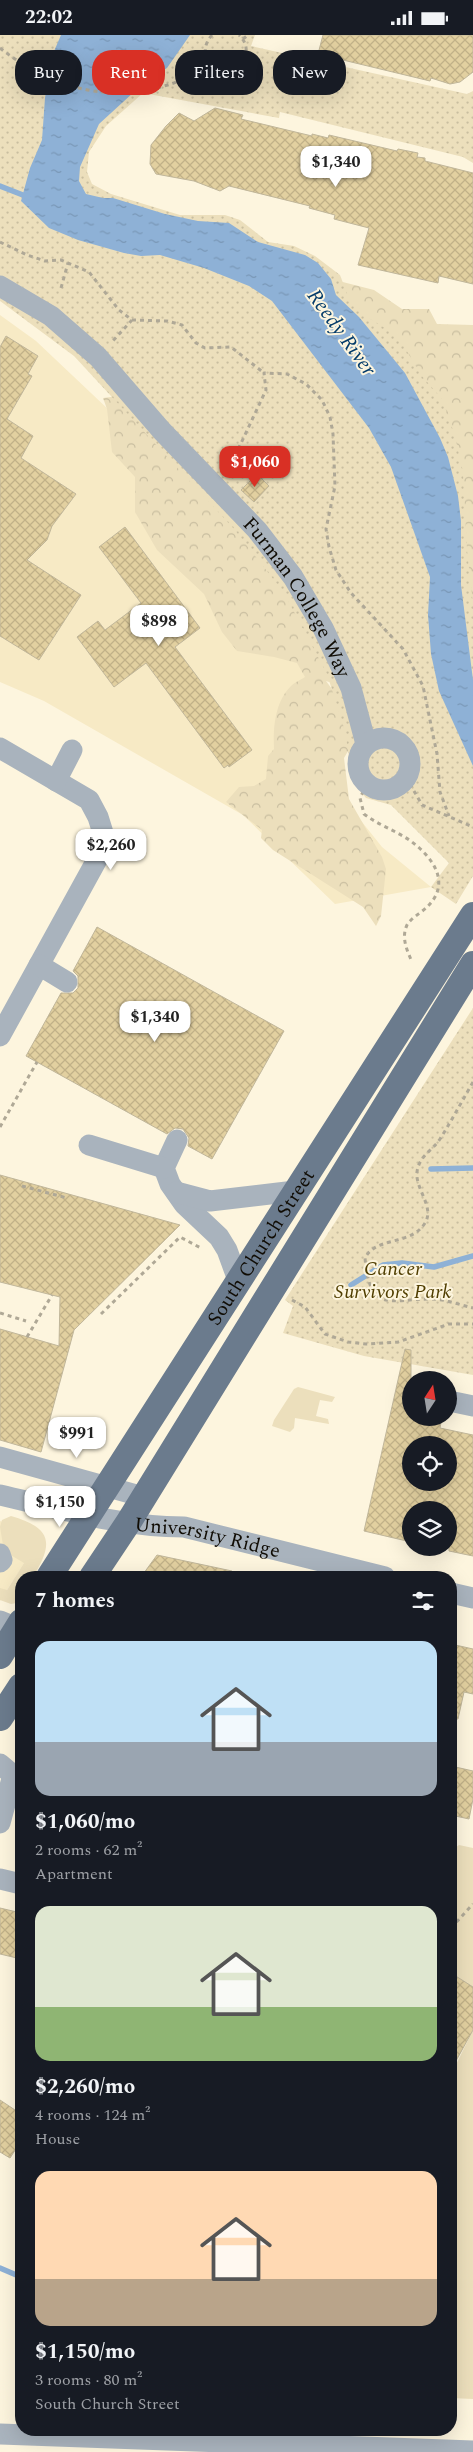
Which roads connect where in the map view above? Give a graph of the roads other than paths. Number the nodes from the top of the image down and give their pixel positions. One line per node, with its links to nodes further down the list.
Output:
1 (0, 286): 2 (street, Furman College Way)
2 (366, 744): 2 (street)
3 (0, 748): 5 (street)
4 (72, 750): 5 (street)
5 (56, 781): 8 (street)
6 (473, 915): 14 (main road, South Church Street)
7 (473, 964): 20 (main road, South Church Street)
8 (39, 965): 9 (street); 10 (street)
9 (67, 982)
10 (0, 1037)
11 (177, 1140): 13 (street)
12 (89, 1145): 13 (street)
13 (164, 1168): 15 (street)
14 (295, 1191): 15 (street); 16 (main road, South Church Street)
15 (176, 1193): 16 (street)
16 (238, 1280): 18 (main road, South Church Street)
17 (0, 1457): 18 (street, University Ridge)
18 (107, 1487): 20 (street, University Ridge); 21 (main road, South Church Street)
19 (0, 1495): 21 (street, University Ridge)
20 (144, 1497): 22 (main road, South Church Street)
21 (88, 1515): 22 (street, University Ridge); 25 (main road, South Church Street)
22 (128, 1523): 26 (main road, South Church Street); 27 (street, University Ridge)
23 (0, 1553): 24 (street)
24 (0, 1562)
25 (53, 1571)
26 (96, 1571)
27 (360, 1571)
28 (457, 1594): 29 (street)
29 (473, 1598)
30 (13, 1624): 31 (main road)
31 (0, 1656)
32 (15, 1695): 33 (main road)
33 (0, 1718)
34 (0, 1764): 35 (street)
35 (0, 1823)
36 (0, 1879): 37 (street)
37 (15, 1883)
38 (0, 2434): 39 (street)
39 (15, 2435)
40 (48, 2436): 41 (street)
41 (387, 2450): 42 (street)
42 (473, 2451)

